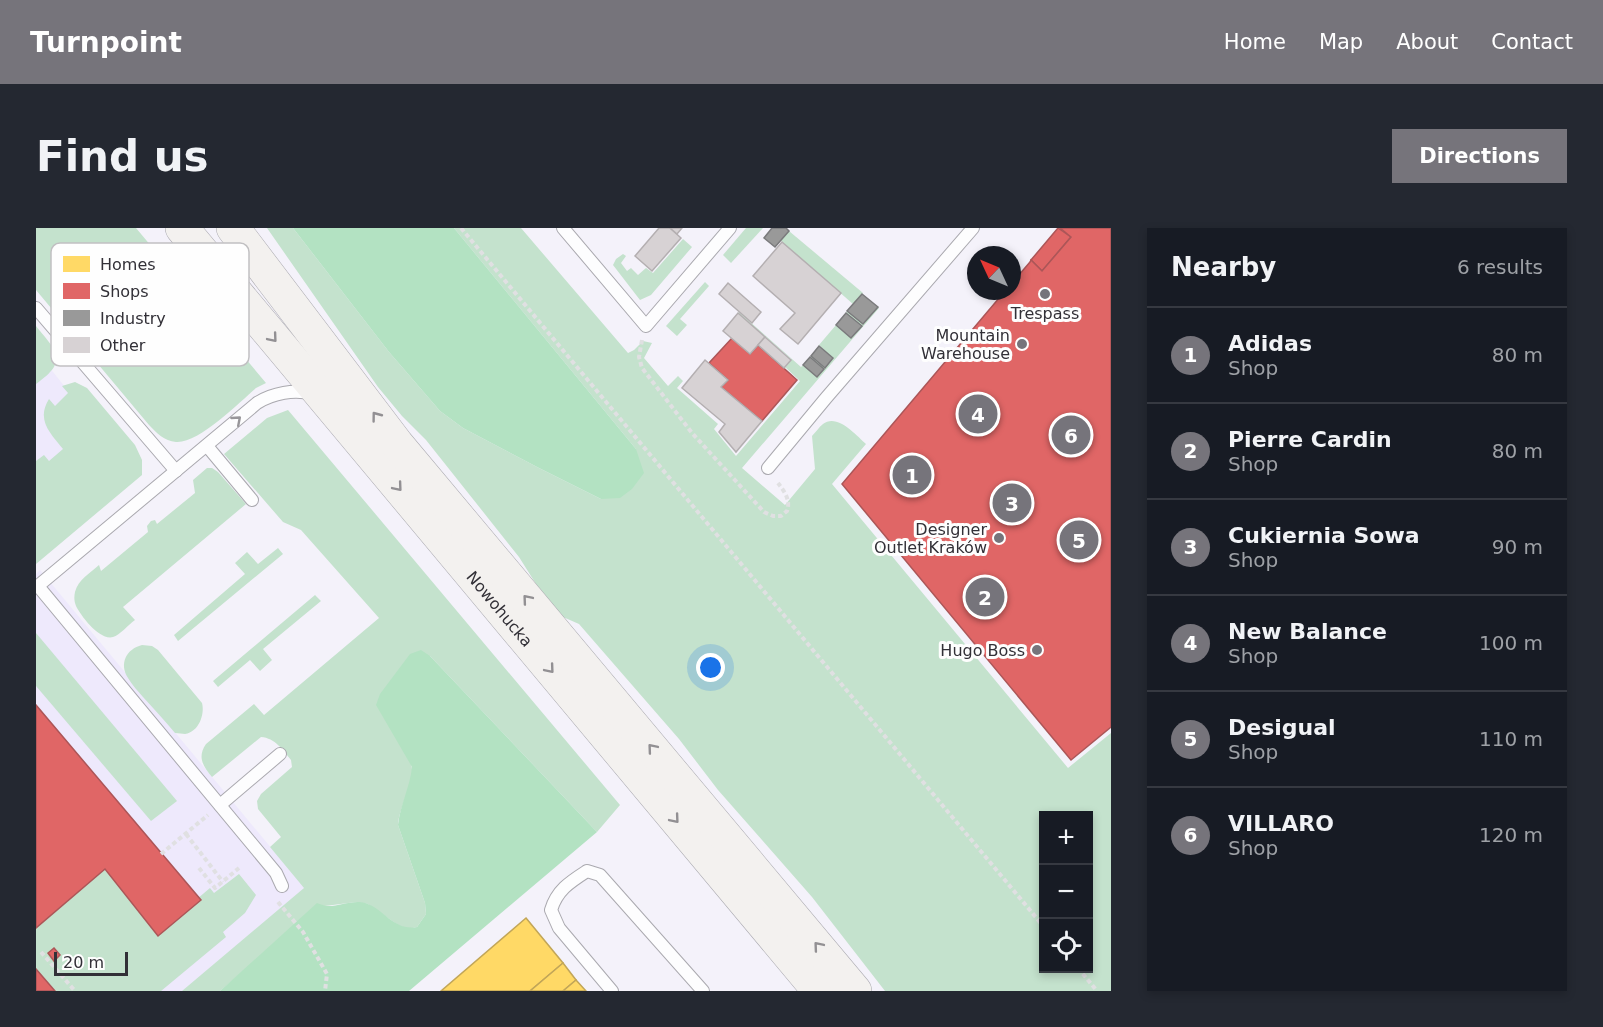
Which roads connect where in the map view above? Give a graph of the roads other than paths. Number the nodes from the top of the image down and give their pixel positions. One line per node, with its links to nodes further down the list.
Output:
1 (182, 228): 6 (main road, Nowohucka, one-way to 6)
2 (233, 228): 7 (main road, Nowohucka, one-way to 2)
3 (563, 228): 4 (lane)
4 (730, 228)
5 (973, 228): 15 (lane)
6 (194, 243)
7 (244, 243)
8 (249, 249): 24 (main road, Nowohucka, one-way to 8)
9 (36, 308): 11 (lane)
10 (249, 308): 13 (main road, Nowohucka, one-way to 13)
11 (51, 325)
12 (86, 366): 16 (lane)
13 (327, 402): 14 (lane, one-way to 13); 23 (main road, Nowohucka, one-way to 23)
14 (207, 446): 16 (lane); 17 (lane)
15 (768, 468)
16 (176, 471): 19 (lane)
17 (252, 500)
18 (280, 754): 19 (lane)
19 (220, 805): 20 (lane)
20 (282, 886)
21 (612, 991): 22 (lane)
22 (703, 991)
23 (819, 991)
24 (855, 991)

